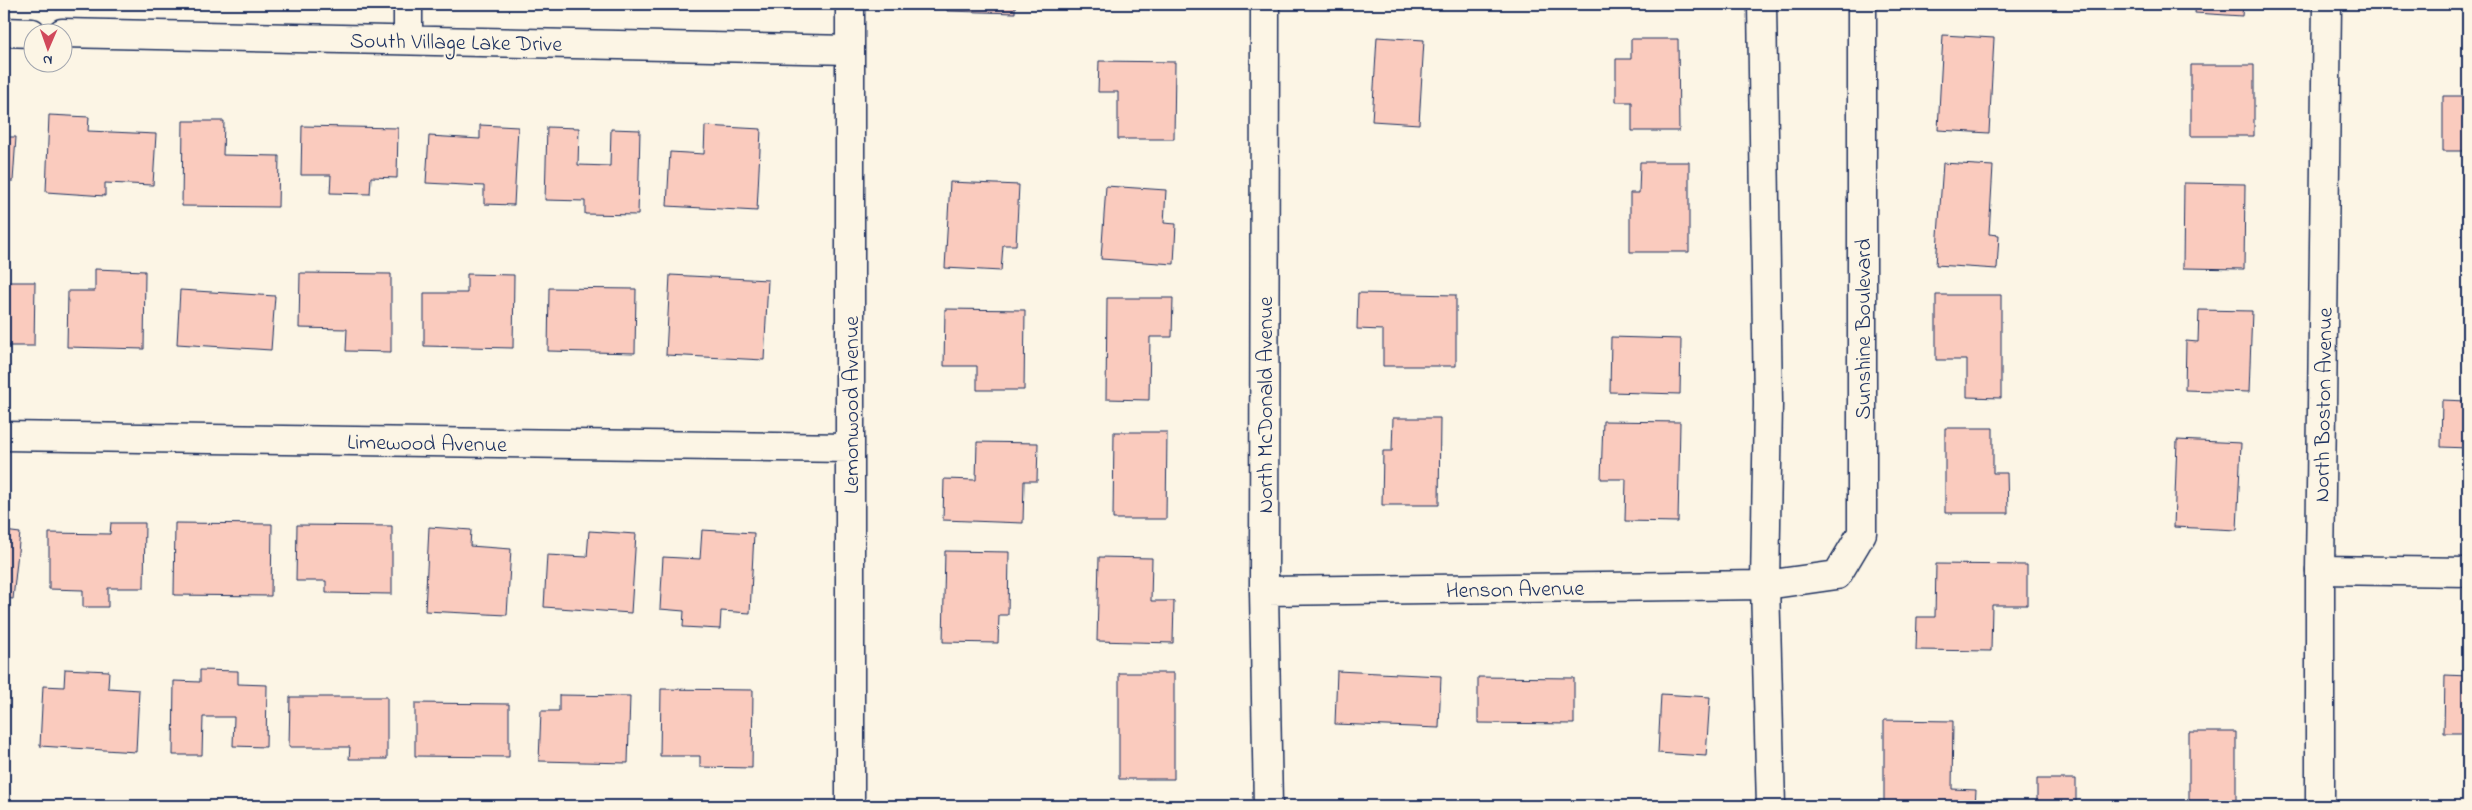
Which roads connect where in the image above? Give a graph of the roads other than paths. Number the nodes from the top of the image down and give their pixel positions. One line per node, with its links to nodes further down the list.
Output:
1 (408, 4): 10 (street)
2 (850, 4): 11 (street, Lemonwood Avenue)
3 (1265, 4): 17 (street, North McDonald Avenue)
4 (1762, 4): 16 (street)
5 (1862, 4): 16 (street, Sunshine Boulevard)
6 (2326, 4): 14 (street, North Boston Avenue)
7 (4, 32): 8 (street)
8 (22, 33)
9 (72, 34): 10 (street, South Village Lake Drive)
10 (408, 40): 11 (street, South Village Lake Drive)
11 (850, 50): 13 (street, Lemonwood Avenue)
12 (4, 436): 13 (street, Limewood Avenue)
13 (850, 448): 18 (street, Lemonwood Avenue)
14 (2320, 570): 15 (street); 21 (street, North Boston Avenue)
15 (2468, 572)
16 (1766, 585): 17 (street, Henson Avenue); 20 (street)
17 (1264, 591): 19 (street, North McDonald Avenue)
18 (850, 806)
19 (1268, 806)
20 (1771, 806)
21 (2320, 806)

